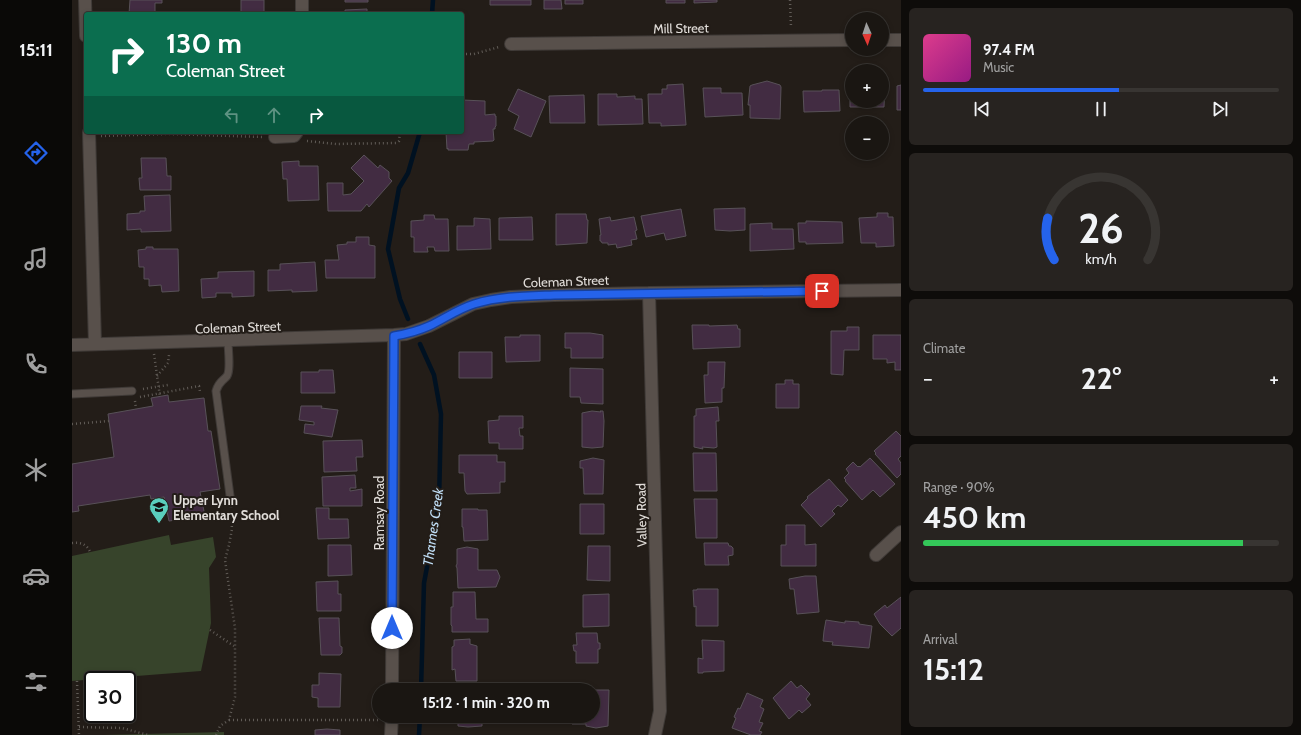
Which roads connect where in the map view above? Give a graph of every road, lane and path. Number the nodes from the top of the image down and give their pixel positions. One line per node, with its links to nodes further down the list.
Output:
1 (85, 0): 4 (street)
2 (302, 0): 5 (street)
3 (790, 0): 9 (path)
4 (85, 12)
5 (302, 12)
6 (845, 40): 9 (street, Mill Street)
7 (889, 40): 8 (street)
8 (901, 40)
9 (791, 41): 10 (street, Mill Street)
10 (511, 44): 11 (path)
11 (464, 54)
12 (89, 134): 15 (path); 20 (street)
13 (296, 134): 14 (path); 15 (street)
14 (400, 134)
15 (275, 137)
16 (901, 290): 17 (street, Coleman Street)
17 (649, 293): 18 (street, Coleman Street); 51 (street, Valley Road)
18 (394, 336): 19 (street, Coleman Street); 42 (street, Ramsay Road)
19 (228, 341): 21 (street, Coleman Street); 34 (lane)
20 (95, 344): 21 (street, Coleman Street); 22 (street, Coleman Street)
21 (154, 344): 24 (path)
22 (72, 345)
23 (169, 355): 24 (path)
24 (157, 376): 26 (path)
25 (168, 385): 26 (path)
26 (158, 386): 27 (path); 30 (path)
27 (132, 391): 29 (lane)
28 (200, 392): 30 (path)
29 (72, 394)
30 (160, 395): 31 (path)
31 (136, 409)
32 (109, 421): 33 (path)
33 (72, 424)
34 (231, 503): 40 (path)
35 (901, 532): 38 (street)
36 (72, 543): 37 (path)
37 (90, 552)
38 (876, 555)
39 (210, 630): 40 (path)
40 (235, 647): 44 (path)
41 (77, 681): 46 (path)
42 (392, 683)
43 (372, 718): 44 (path)
44 (229, 720): 49 (path)
45 (392, 723): 50 (street)
46 (79, 727): 47 (path); 48 (path)
47 (79, 735)
48 (148, 735)
49 (216, 735)
50 (391, 735)
51 (655, 735)

